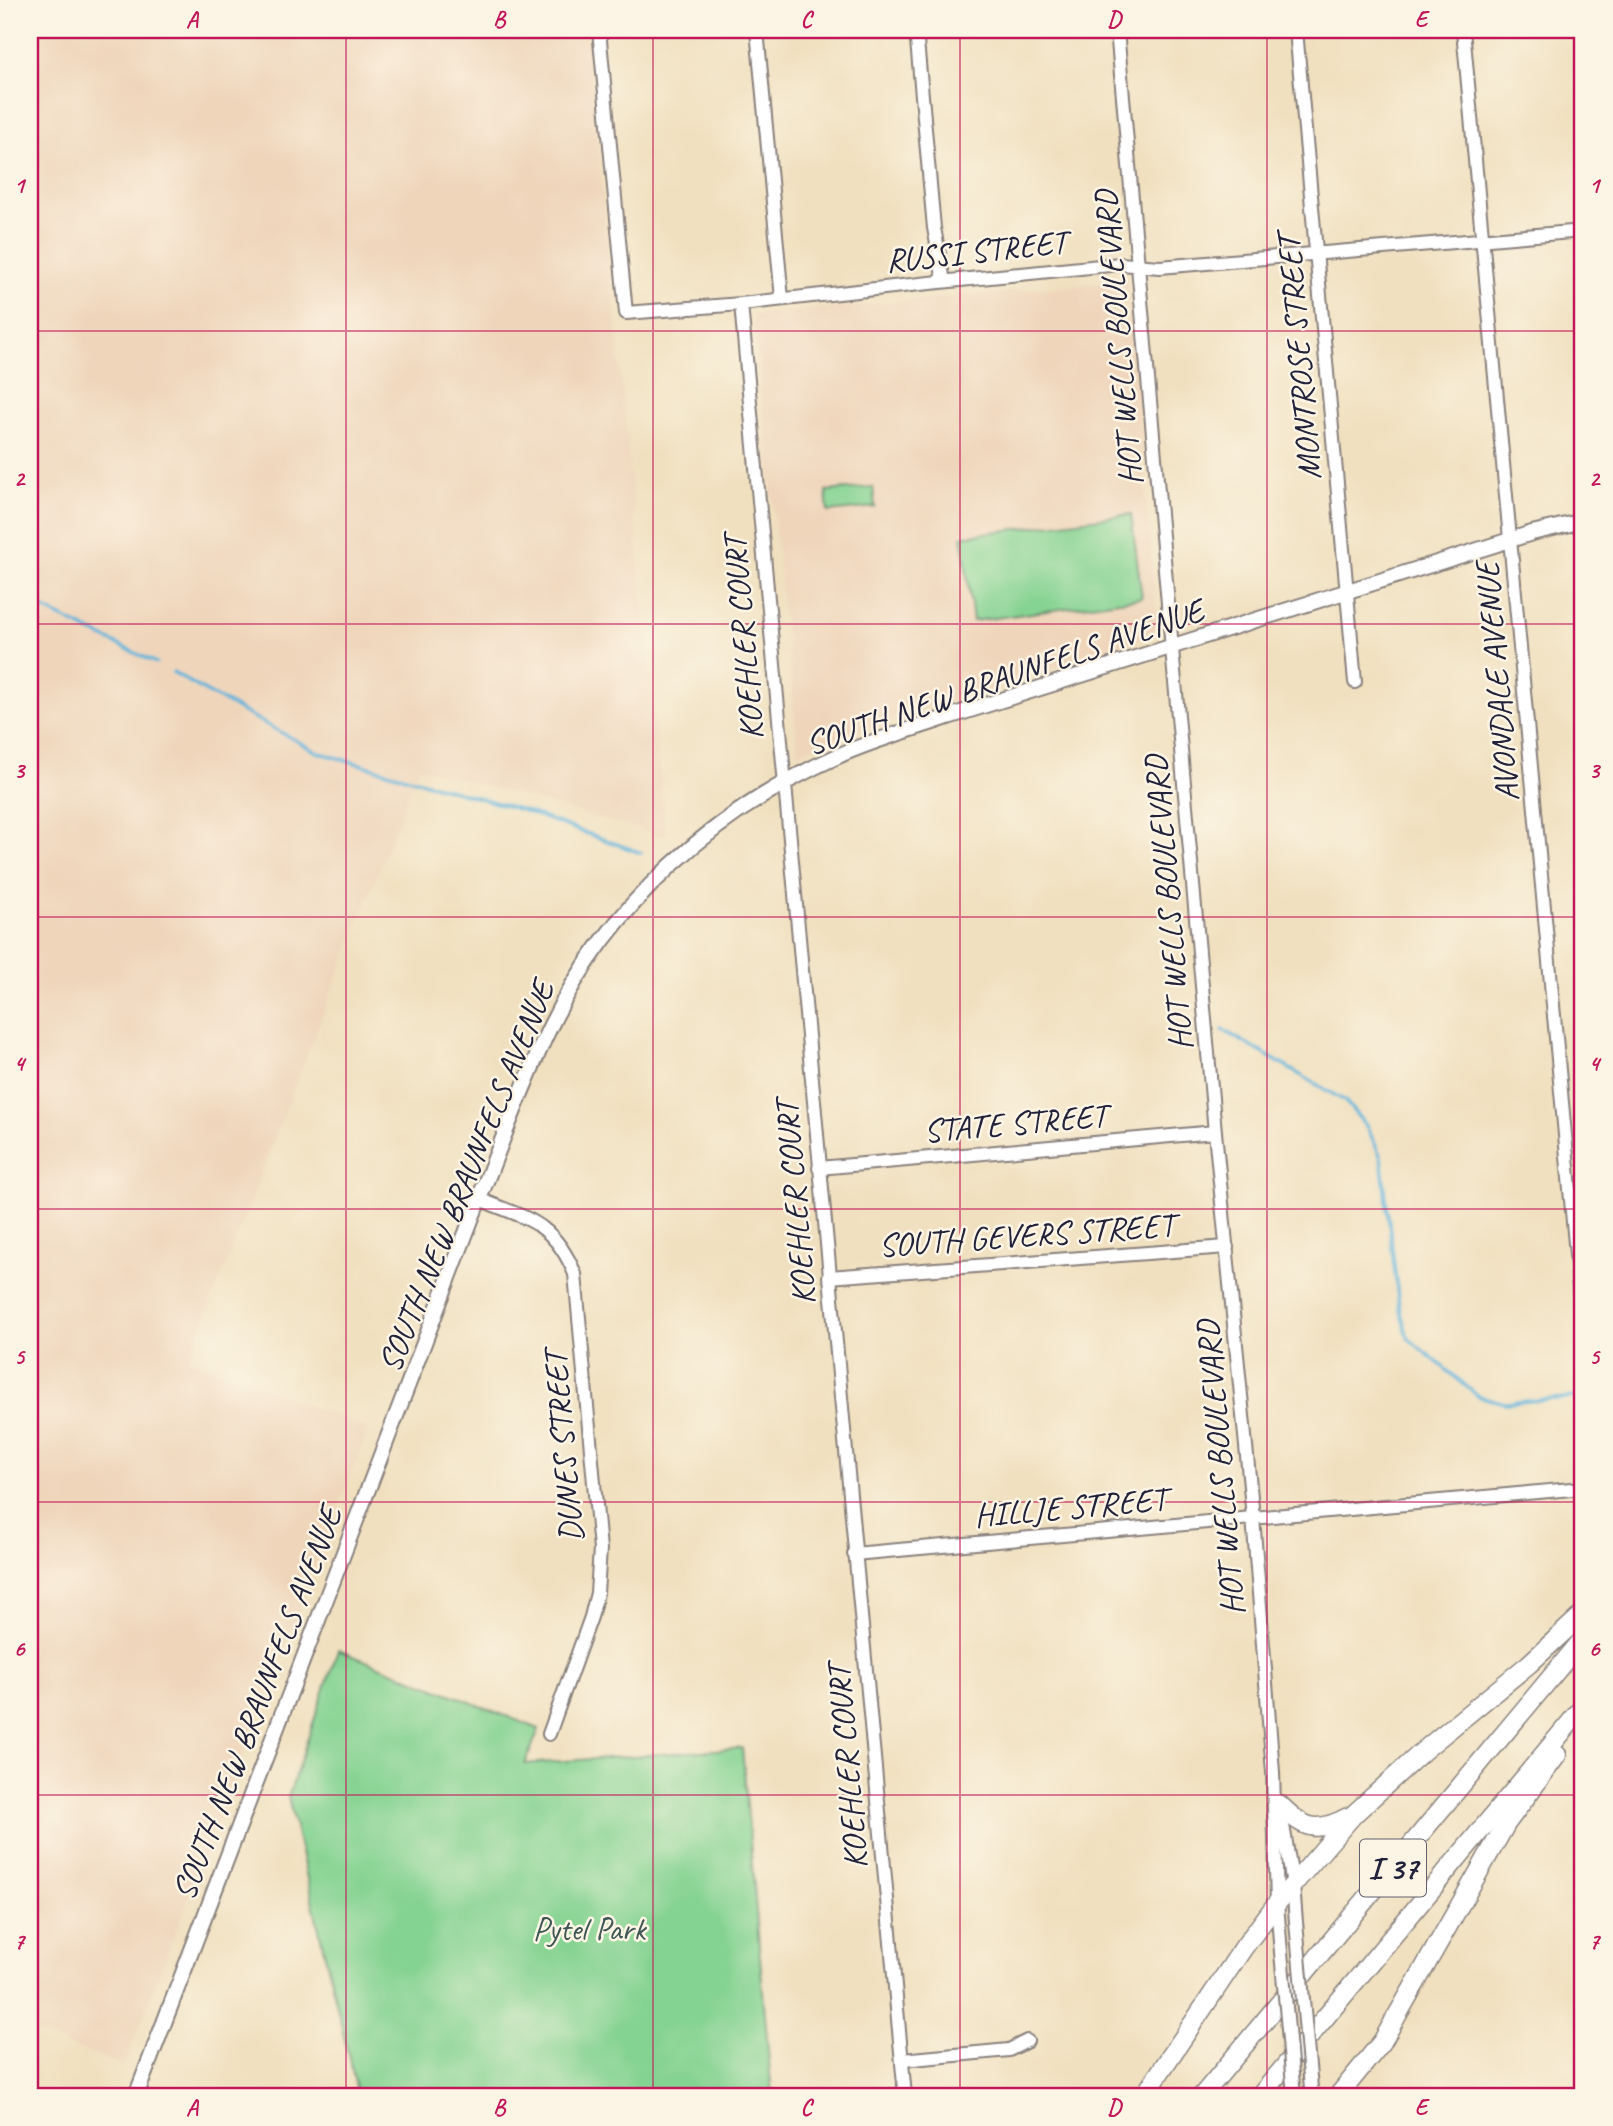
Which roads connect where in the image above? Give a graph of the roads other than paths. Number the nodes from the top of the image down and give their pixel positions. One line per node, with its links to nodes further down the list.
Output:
1 (599, 30): 13 (street, RUSSI STREET)
2 (757, 30): 12 (street)
3 (916, 30): 11 (street)
4 (1117, 30): 10 (street, HOT WELLS BOULEVARD)
5 (1296, 30): 9 (street, MONTROSE STREET)
6 (1462, 30): 8 (street, AVONDALE AVENUE)
7 (1583, 231): 8 (street, RUSSI STREET)
8 (1482, 240): 9 (street, RUSSI STREET); 15 (street, AVONDALE AVENUE)
9 (1317, 254): 10 (street, RUSSI STREET); 16 (street, MONTROSE STREET)
10 (1140, 266): 11 (street, RUSSI STREET); 17 (street, HOT WELLS BOULEVARD)
11 (944, 281): 12 (street, RUSSI STREET)
12 (782, 299): 13 (street, RUSSI STREET)
13 (741, 304): 19 (street, KOEHLER COURT)
14 (1583, 521): 15 (main road, SOUTH NEW BRAUNFELS AVENUE)
15 (1511, 540): 16 (main road, SOUTH NEW BRAUNFELS AVENUE); 25 (street, AVONDALE AVENUE)
16 (1347, 591): 17 (main road, SOUTH NEW BRAUNFELS AVENUE); 18 (street, MONTROSE STREET)
17 (1172, 647): 19 (main road, SOUTH NEW BRAUNFELS AVENUE); 20 (street, HOT WELLS BOULEVARD)
18 (1355, 682)
19 (784, 785): 21 (street, KOEHLER COURT); 22 (main road, SOUTH NEW BRAUNFELS AVENUE)
20 (1215, 1132): 21 (street, STATE STREET); 23 (street, HOT WELLS BOULEVARD)
21 (819, 1168): 24 (street, KOEHLER COURT)
22 (479, 1199): 33 (street, DUNES STREET); 42 (main road, SOUTH NEW BRAUNFELS AVENUE)
23 (1227, 1247): 24 (street, SOUTH GEVERS STREET); 27 (street, HOT WELLS BOULEVARD)
24 (829, 1277): 28 (street, KOEHLER COURT)
25 (1583, 1330)
26 (1583, 1488): 27 (street, HILLJE STREET)
27 (1252, 1517): 28 (street, HILLJE STREET); 34 (street, HOT WELLS BOULEVARD)
28 (854, 1554): 40 (street, KOEHLER COURT)
29 (1583, 1614): 36 (highway)
30 (1583, 1639): 45 (highway, I 37)
31 (1583, 1707): 46 (highway, I 37)
32 (1583, 1719): 48 (highway)
33 (549, 1734)
34 (1273, 1772): 35 (street, HOT WELLS BOULEVARD); 38 (street, HOT WELLS BOULEVARD)
35 (1279, 1804): 36 (highway); 37 (street, HOT WELLS BOULEVARD)
36 (1354, 1814): 37 (highway)
37 (1293, 1885): 38 (highway); 41 (street, HOT WELLS BOULEVARD, bridge)
38 (1277, 1903): 44 (highway); 47 (street, HOT WELLS BOULEVARD, bridge)
39 (1027, 2041): 40 (street)
40 (902, 2060): 43 (street, KOEHLER COURT)
41 (1311, 2092)
42 (136, 2096)
43 (905, 2096)
44 (1144, 2096)
45 (1202, 2096)
46 (1260, 2096)
47 (1294, 2096)
48 (1338, 2096)

